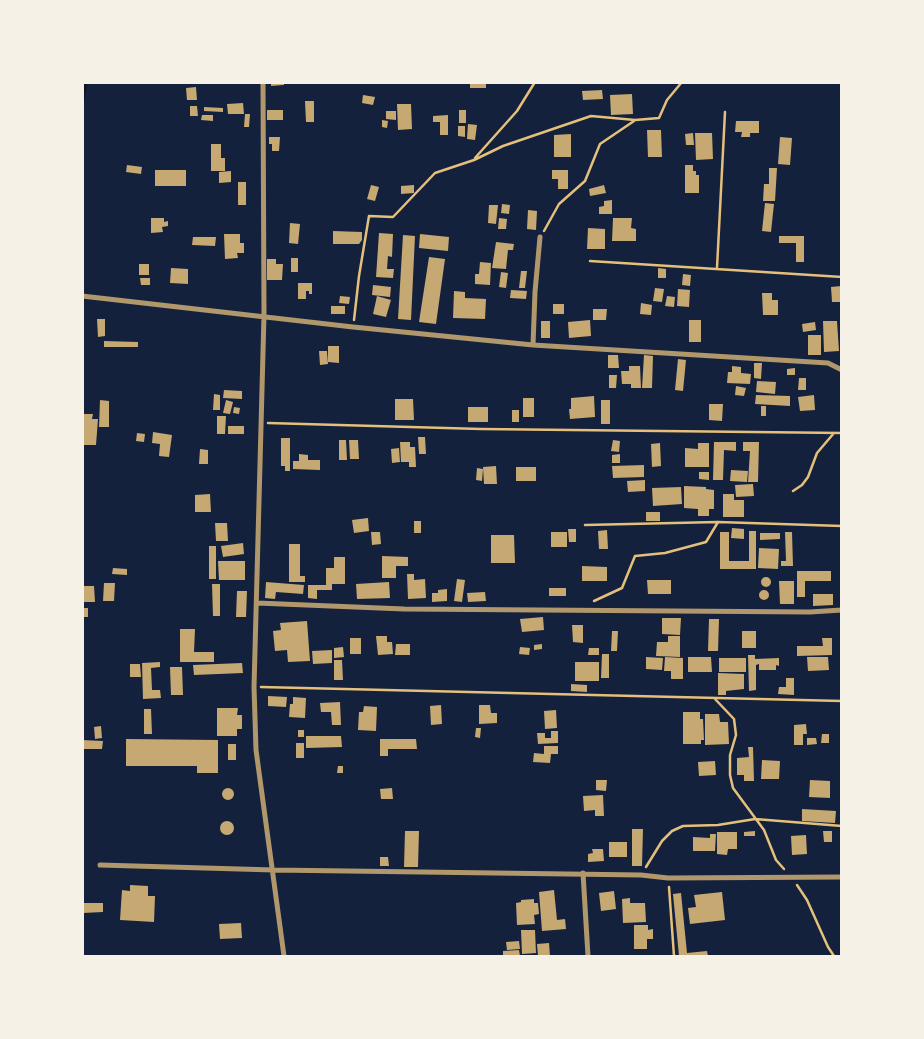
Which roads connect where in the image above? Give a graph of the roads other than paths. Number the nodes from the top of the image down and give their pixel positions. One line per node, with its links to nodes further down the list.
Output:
1 (263, 82): 4 (street)
2 (540, 237): 5 (street)
3 (82, 296): 4 (street)
4 (264, 315): 5 (street); 7 (street)
5 (533, 345): 6 (street)
6 (842, 370)
7 (257, 603): 8 (street); 10 (street)
8 (842, 610)
9 (100, 865): 10 (street)
10 (274, 870): 11 (street); 13 (street)
11 (583, 873): 12 (street); 14 (street)
12 (842, 876)
13 (284, 956)
14 (588, 956)

